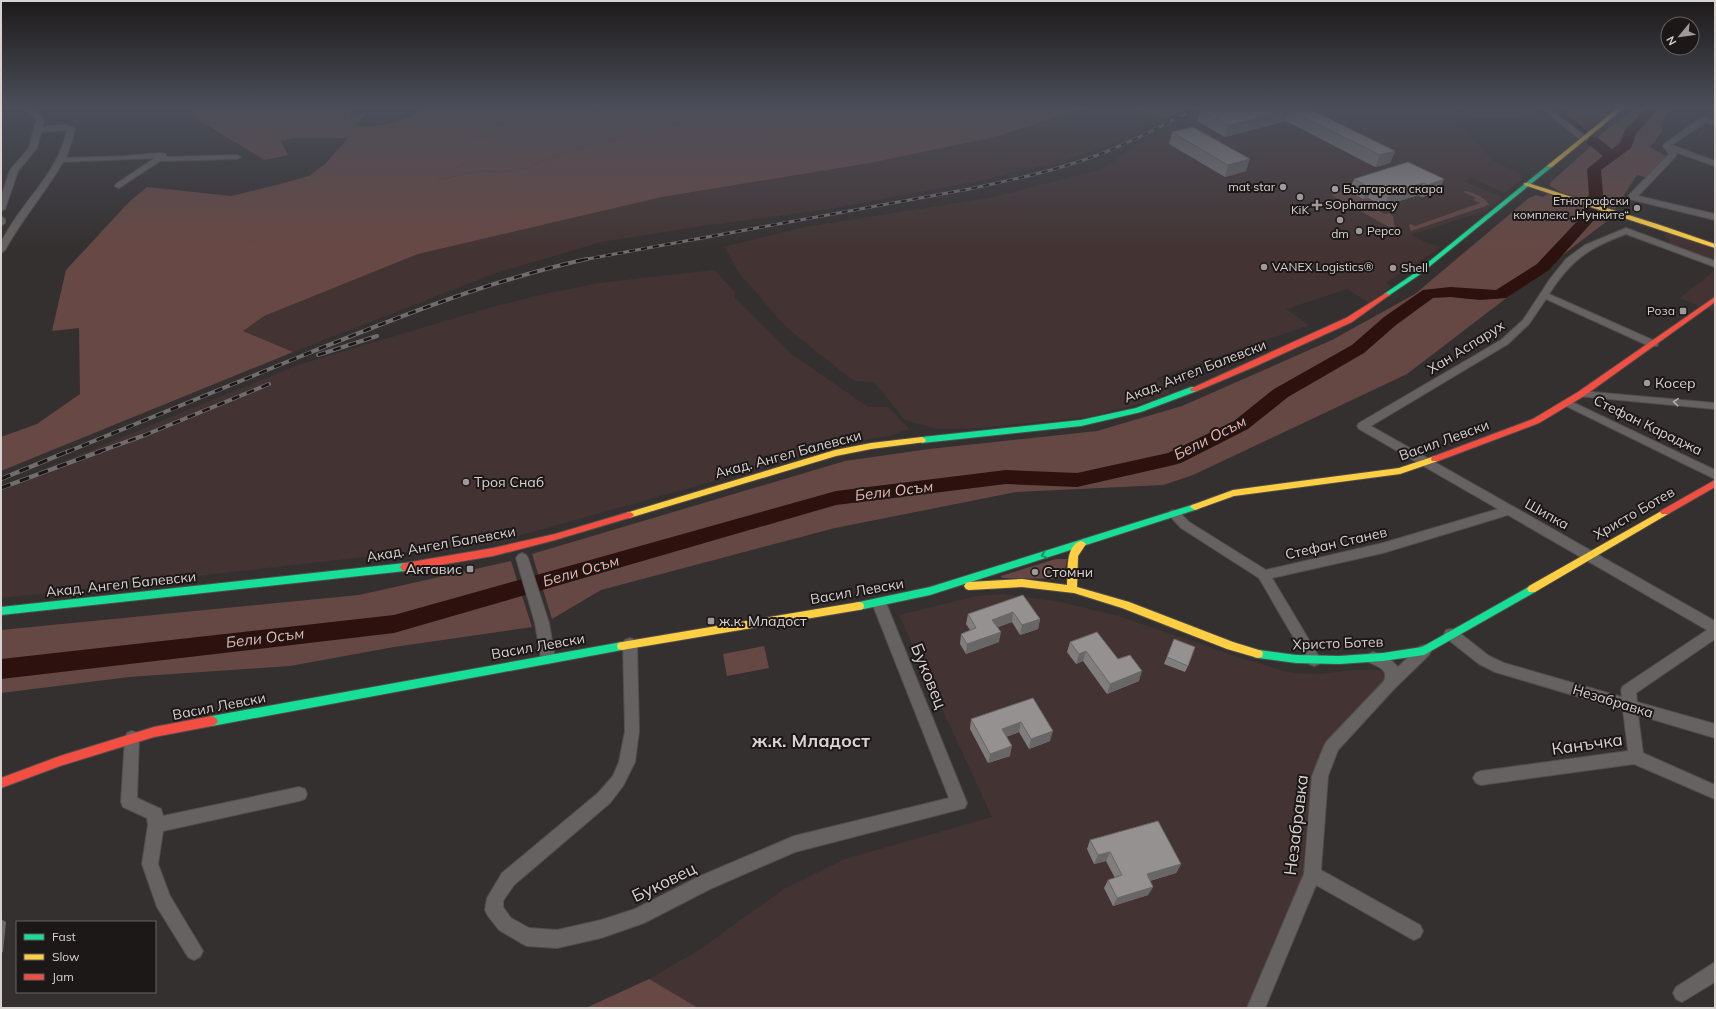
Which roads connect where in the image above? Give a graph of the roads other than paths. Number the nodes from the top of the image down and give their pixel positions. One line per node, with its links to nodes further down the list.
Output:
1 (27, 155): 14 (street)
2 (62, 155): 9 (street)
3 (160, 155): 9 (street)
4 (162, 155): 10 (street)
5 (1562, 155): 12 (street, Акад. Ангел Балевски)
6 (1672, 155): 15 (street)
7 (1691, 155): 11 (street)
8 (237, 157): 10 (street)
9 (60, 160): 19 (street)
10 (159, 160): 13 (street)
11 (1715, 164)
12 (1526, 184): 18 (street); 41 (street, Акад. Ангел Балевски)
13 (119, 186)
14 (1, 209)
15 (1715, 217)
16 (1, 219): 17 (street)
17 (1, 223)
18 (1714, 246)
19 (1, 250)
20 (1715, 264): 21 (street, Хан Аспарух)
21 (1544, 294): 25 (street); 29 (street, Хан Аспарух)
22 (1715, 299): 23 (street, Васил Левски)
23 (1704, 308): 24 (street); 25 (street, Васил Левски)
24 (1715, 313)
25 (1653, 344): 26 (street, Васил Левски)
26 (1581, 394): 27 (street, Васил Левски); 28 (street, one-way to 26)
27 (1568, 403): 29 (street, Васил Левски); 30 (street, Стефан Караджа)
28 (1715, 406)
29 (1426, 463): 32 (street, Шипка); 33 (street, Васил Левски)
30 (1715, 475)
31 (1715, 483): 35 (street, Христо Ботев)
32 (1509, 510): 35 (street, Шипка); 37 (street, Стефан Станев)
33 (1174, 514): 34 (street, Васил Левски); 37 (street)
34 (1081, 544): 38 (street); 39 (street, Васил Левски, one-way to 39)
35 (1589, 555): 42 (street, Шипка); 44 (street, Христо Ботев)
36 (522, 558): 48 (street)
37 (1264, 575): 49 (street)
38 (1072, 590): 39 (street, Христо Ботев); 49 (street, Христо Ботев)
39 (930, 591): 40 (street, Васил Левски)
40 (879, 603): 45 (street, Васил Левски); 45 (street, Буковец)
41 (1, 611)
42 (1715, 628)
43 (1715, 632): 51 (street)
44 (1451, 634): 46 (street, Христо Ботев); 51 (street, Незабравка)
45 (630, 644): 48 (street, Васил Левски)
46 (1424, 651): 47 (street, Христо Ботев); 50 (street, Незабравка)
47 (1371, 657): 49 (street, Христо Ботев); 50 (street)
48 (548, 658): 53 (street, Васил Левски)
49 (1314, 660)
50 (1389, 685): 60 (street, Незабравка)
51 (1630, 706): 52 (street, Незабравка); 54 (street)
52 (1715, 731)
53 (132, 738): 56 (street, Васил Левски); 59 (street)
54 (1636, 757): 55 (street, Канъчка); 57 (street, Канъчка)
55 (1481, 778)
56 (1, 783)
57 (1715, 792)
58 (299, 794): 59 (street)
59 (156, 825): 62 (street)
60 (1312, 874): 61 (street); 65 (street, Незабравка)
61 (1414, 931)
62 (194, 951)
63 (1715, 971): 64 (street)
64 (1682, 994)
65 (1256, 1008)

